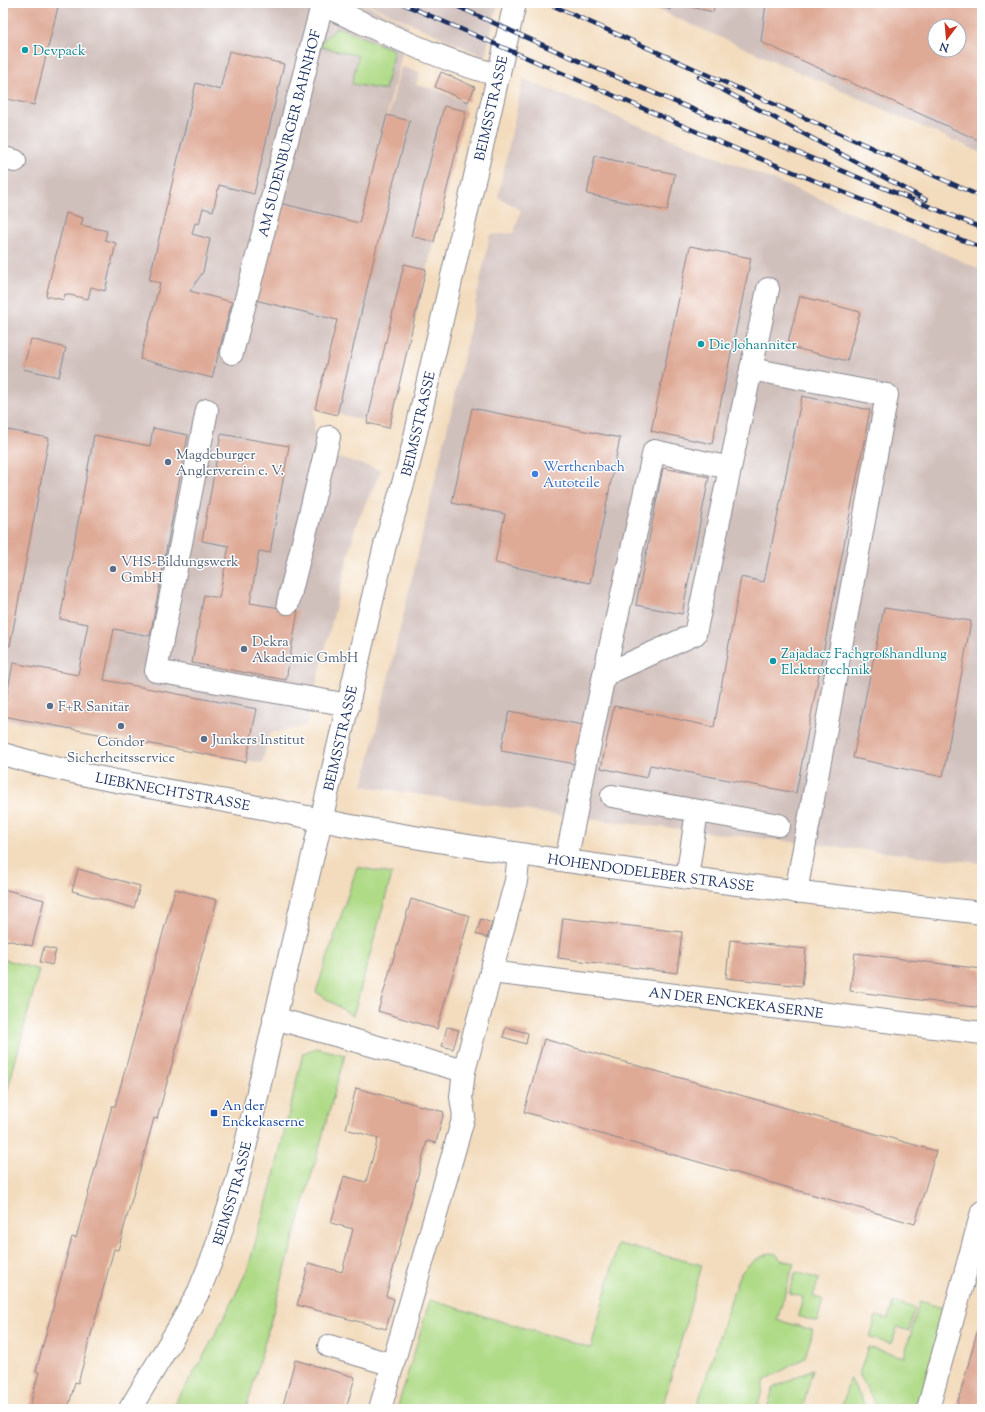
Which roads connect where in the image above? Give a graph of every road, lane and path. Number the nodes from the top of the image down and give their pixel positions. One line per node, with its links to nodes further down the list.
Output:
1 (515, 3): 2 (street, BEIMSSTRASSE)
2 (499, 75): 4 (street, AM SUDENBURGER BAHNHOF); 11 (street, BEIMSSTRASSE)
3 (768, 289): 5 (street)
4 (232, 353)
5 (751, 369): 8 (street); 20 (street)
6 (206, 410): 11 (street)
7 (329, 437): 9 (street)
8 (730, 468): 10 (street); 10 (street)
9 (288, 604)
10 (604, 675): 18 (street)
11 (349, 706): 15 (street, BEIMSSTRASSE)
12 (3, 754): 15 (street, LIEBKNECHTSTRASSE)
13 (612, 796): 14 (street)
14 (697, 811): 16 (street); 19 (street)
15 (321, 820): 17 (street, HOHENDODELEBER STRASSE); 23 (street, BEIMSSTRASSE)
16 (779, 825)
17 (519, 854): 18 (street, HOHENDODELEBER STRASSE); 22 (street)
18 (566, 861): 19 (street, HOHENDODELEBER STRASSE)
19 (687, 878): 20 (street, HOHENDODELEBER STRASSE)
20 (796, 892): 21 (street, HOHENDODELEBER STRASSE)
21 (982, 913)
22 (491, 972): 24 (street, AN DER ENCKEKASERNE); 25 (street)
23 (274, 1018): 25 (street); 29 (street, BEIMSSTRASSE)
24 (982, 1033)
25 (464, 1072): 28 (street)
26 (982, 1212): 31 (street)
27 (329, 1346): 28 (street)
28 (393, 1365): 30 (street)
29 (130, 1409)
30 (380, 1409)
31 (928, 1409)

